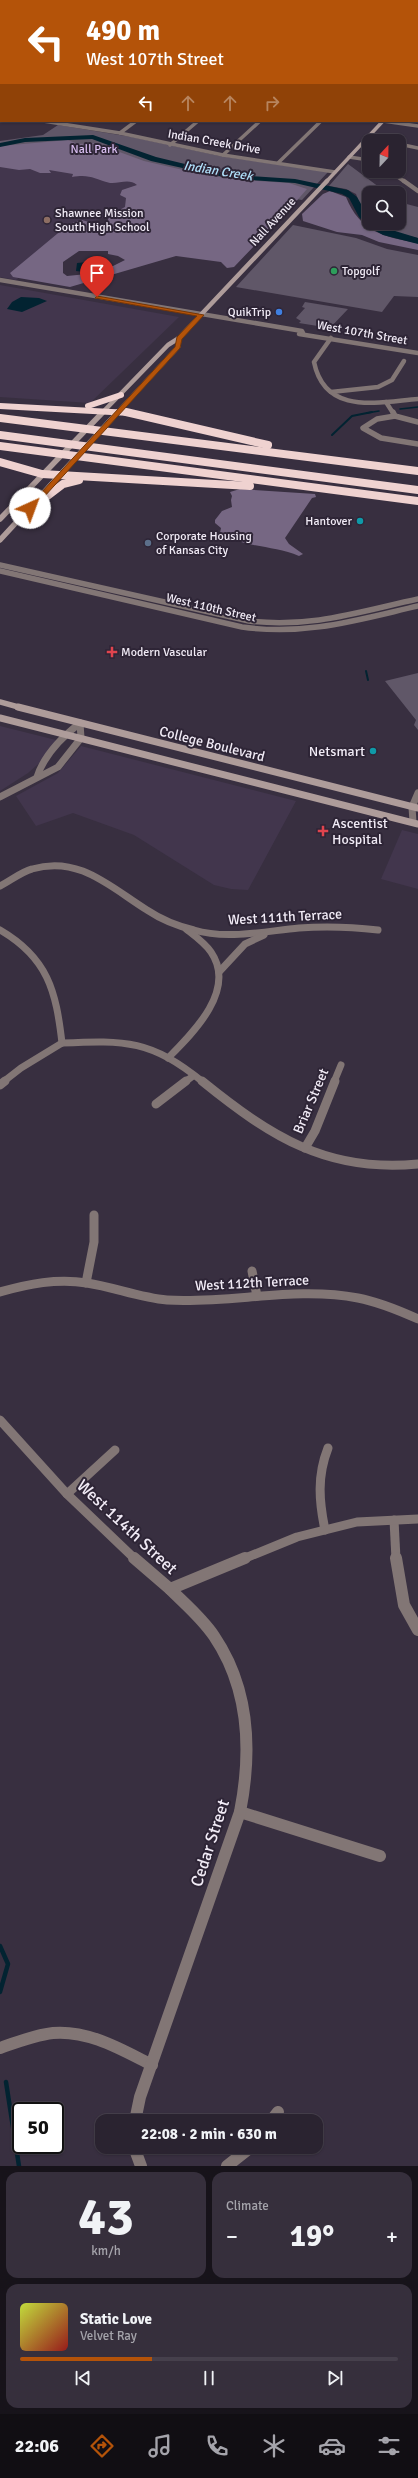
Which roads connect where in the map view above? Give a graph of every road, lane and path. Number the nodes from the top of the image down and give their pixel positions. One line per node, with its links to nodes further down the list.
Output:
1 (48, 122): 9 (street, Indian Creek Drive)
2 (74, 122): 9 (street)
3 (135, 122): 11 (street)
4 (197, 122): 14 (street)
5 (259, 122): 17 (street)
6 (320, 122): 20 (street)
7 (382, 122): 12 (main road, Nall Avenue)
8 (390, 122): 10 (street)
9 (68, 126): 11 (street, Indian Creek Drive)
10 (418, 126)
11 (120, 133): 14 (street, Indian Creek Drive)
12 (371, 134)
13 (362, 144): 18 (main road, Nall Avenue)
14 (170, 145): 17 (street, Indian Creek Drive)
15 (406, 145): 16 (street)
16 (418, 148)
17 (223, 155): 20 (street, Indian Creek Drive)
18 (349, 157): 19 (street); 21 (main road, Nall Avenue)
19 (362, 159)
20 (278, 163): 21 (street, Indian Creek Drive)
21 (335, 172): 27 (main road, Nall Avenue)
22 (399, 178): 24 (street)
23 (418, 186): 24 (street)
24 (412, 187): 25 (street)
25 (418, 190)
26 (0, 280): 27 (street, West 107th Street)
27 (201, 315): 28 (main road, Nall Avenue); 29 (street, West 107th Street)
28 (179, 338): 33 (main road, Nall Avenue); 39 (main road, Nall Avenue)
29 (331, 338): 30 (street, West 107th Street); 32 (street)
30 (418, 353)
31 (404, 361): 32 (street)
32 (331, 392): 35 (street)
33 (121, 395): 37 (highway); 38 (main road, Nall Avenue)
34 (418, 399): 35 (street)
35 (386, 402): 40 (street)
36 (0, 406): 37 (highway)
37 (75, 409): 38 (highway)
38 (106, 411): 39 (highway); 50 (main road, Nall Avenue)
39 (120, 411): 48 (highway); 51 (main road, Nall Avenue)
40 (394, 416): 42 (street); 45 (street)
41 (0, 418): 48 (highway)
42 (418, 422)
43 (0, 428): 53 (highway)
44 (0, 435): 55 (highway)
45 (418, 444)
46 (0, 446): 54 (highway)
47 (0, 462): 50 (highway)
48 (346, 462): 49 (highway)
49 (418, 471)
50 (42, 474): 51 (highway); 58 (main road, Nall Avenue)
51 (60, 475): 52 (highway); 56 (main road, Nall Avenue)
52 (88, 478): 54 (highway); 56 (highway)
53 (418, 482)
54 (323, 488): 57 (highway)
55 (418, 490)
56 (41, 497): 61 (main road, Nall Avenue)
57 (418, 500)
58 (16, 502): 59 (main road); 60 (main road, Nall Avenue)
59 (0, 514)
60 (0, 519)
61 (0, 540)
62 (0, 565): 64 (street, West 110th Street)
63 (0, 571): 65 (street, West 110th Street)
64 (418, 599)
65 (418, 606)
66 (0, 702): 68 (main road, College Boulevard)
67 (0, 718): 69 (main road, College Boulevard)
68 (80, 723): 69 (street); 70 (street); 74 (main road, College Boulevard)
69 (65, 734): 70 (main road, College Boulevard); 71 (street)
70 (81, 738): 71 (street); 75 (main road, College Boulevard)
71 (36, 777): 73 (street)
72 (418, 793): 74 (street)
73 (0, 797)
74 (415, 808): 75 (street)
75 (416, 821)
76 (0, 886): 77 (street, West 111th Terrace)
77 (184, 928): 80 (street, West 111th Terrace); 81 (street)
78 (0, 930): 82 (street)
79 (378, 930): 80 (street, West 111th Terrace)
80 (271, 932): 81 (street)
81 (219, 972): 83 (street)
82 (62, 1043): 83 (street); 86 (street)
83 (168, 1058): 85 (street)
84 (341, 1065): 88 (street, Briar Street)
85 (193, 1076): 87 (street); 88 (street)
86 (0, 1085)
87 (156, 1104)
88 (305, 1148): 89 (street)
89 (418, 1164)
90 (94, 1215): 92 (street)
91 (252, 1271): 94 (street)
92 (86, 1283): 93 (street, West 112th Terrace); 94 (street, West 112th Terrace)
93 (0, 1292)
94 (257, 1296): 95 (street, West 112th Terrace)
95 (418, 1319)
96 (0, 1420): 99 (street, West 114th Street)
97 (328, 1448): 102 (street)
98 (115, 1450): 99 (street)
99 (67, 1494): 103 (street, West 114th Street)
100 (418, 1519): 101 (street, West 114th Street)
101 (394, 1520): 102 (street, West 114th Street); 104 (street)
102 (325, 1530): 103 (street, West 114th Street)
103 (170, 1589): 105 (street, Cedar Street)
104 (418, 1630)
105 (240, 1812): 106 (street); 108 (street, Cedar Street)
106 (380, 1856)
107 (0, 2048): 108 (street)
108 (152, 2065): 109 (street, Cedar Street)
109 (136, 2114)
110 (137, 2154): 112 (street)
111 (243, 2154): 113 (street)
112 (141, 2166)
113 (228, 2166)

